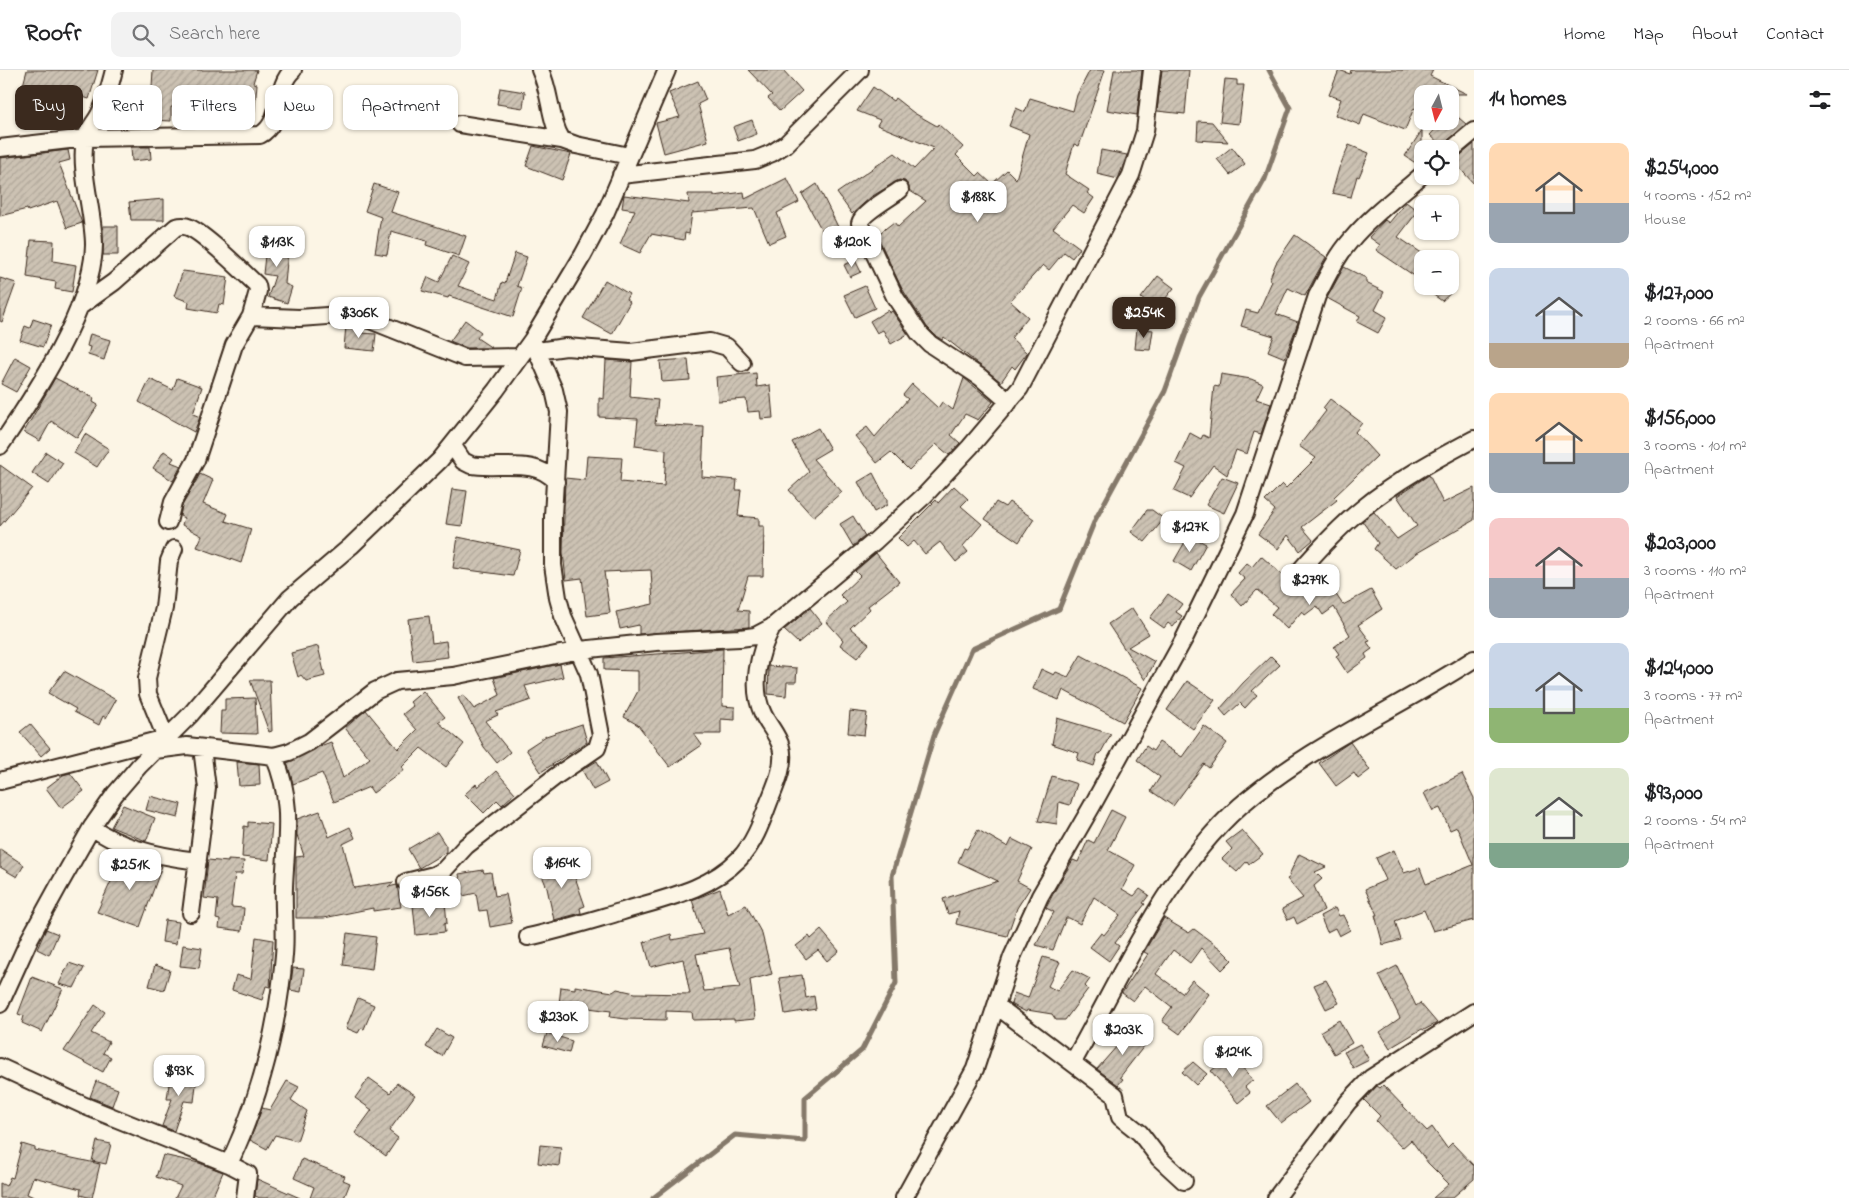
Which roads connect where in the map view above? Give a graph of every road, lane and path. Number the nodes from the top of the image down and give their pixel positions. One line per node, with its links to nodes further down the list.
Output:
1 (114, 70): 9 (street)
2 (292, 70): 9 (street)
3 (540, 70): 10 (street)
4 (667, 70): 13 (street)
5 (860, 70): 14 (street)
6 (1152, 70): 22 (street)
7 (460, 124): 10 (street)
8 (1474, 131): 11 (street)
9 (86, 138): 12 (street); 17 (street)
10 (562, 140): 13 (street)
11 (1459, 144)
12 (0, 148)
13 (630, 156): 14 (street)
14 (622, 175): 19 (street)
15 (1414, 182): 43 (street)
16 (900, 190): 22 (street)
17 (79, 308): 18 (street); 24 (street)
18 (250, 316): 20 (street); 27 (street)
19 (534, 346): 20 (street); 21 (street); 26 (street)
20 (519, 357): 25 (street)
21 (742, 362)
22 (1009, 402): 30 (street)
23 (1474, 438): 29 (street)
24 (0, 446)
25 (453, 446): 26 (street); 33 (street)
26 (556, 482): 31 (street)
27 (168, 522)
28 (174, 549): 33 (street)
29 (1298, 573)
30 (772, 627): 31 (street); 41 (street)
31 (580, 650): 35 (street); 39 (street)
32 (1474, 659): 45 (street)
33 (160, 744): 34 (street); 36 (street); 37 (street)
34 (202, 748): 35 (street); 38 (street)
35 (274, 756): 47 (street)
36 (0, 781)
37 (92, 827): 38 (street); 42 (street)
38 (198, 861): 40 (street)
39 (406, 882)
40 (191, 913)
41 (528, 937)
42 (0, 1004)
43 (997, 1006): 45 (street); 50 (street)
44 (1474, 1012): 51 (street)
45 (1073, 1062): 48 (street)
46 (0, 1067): 47 (street)
47 (229, 1164): 49 (street)
48 (1184, 1181)
49 (246, 1198)
50 (904, 1198)
51 (1276, 1198)

